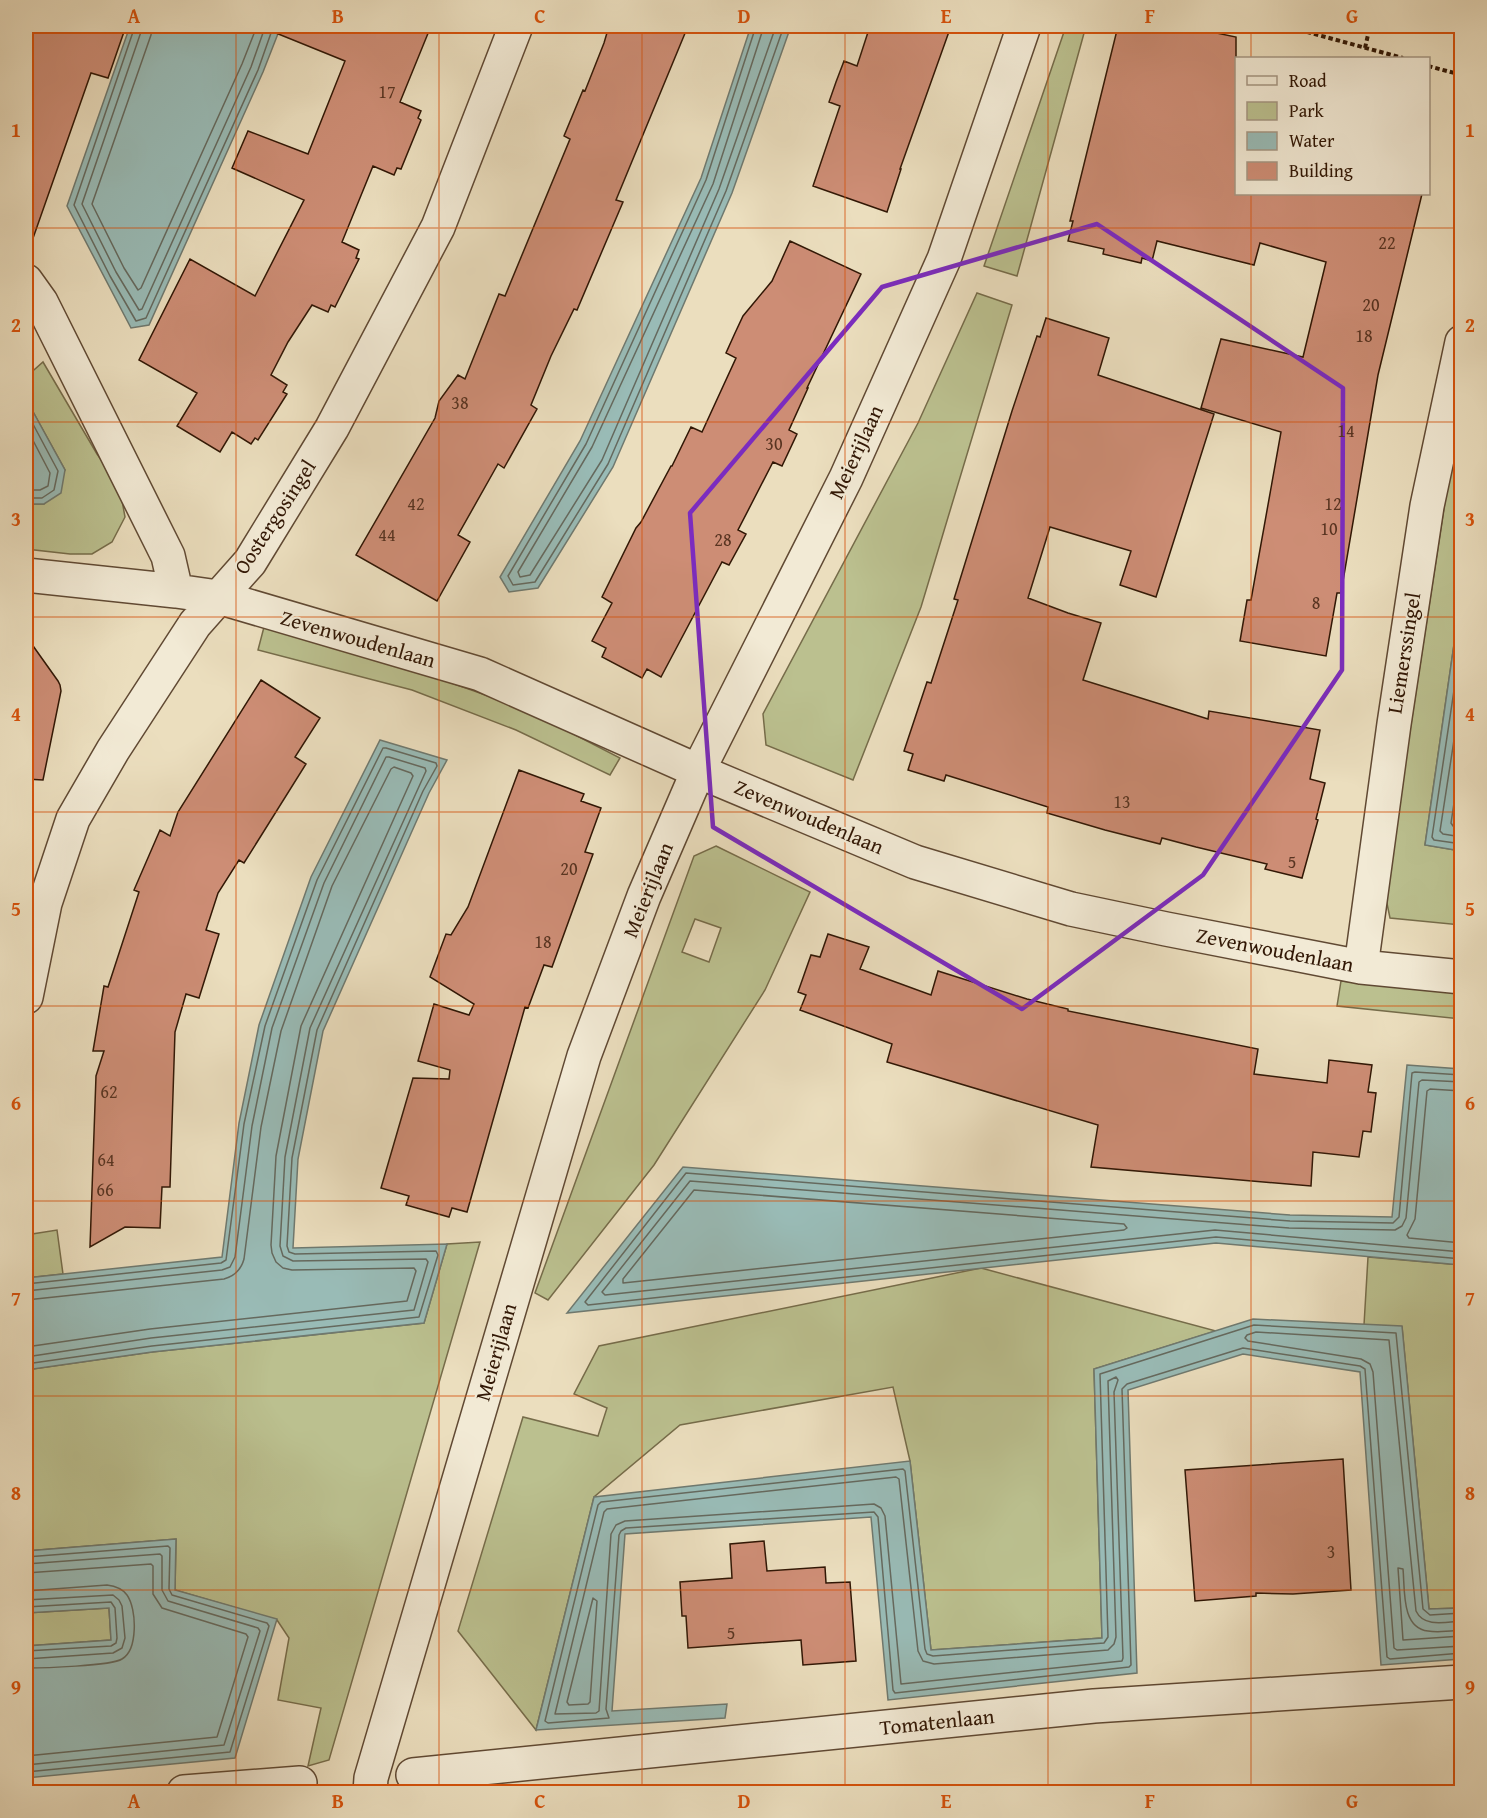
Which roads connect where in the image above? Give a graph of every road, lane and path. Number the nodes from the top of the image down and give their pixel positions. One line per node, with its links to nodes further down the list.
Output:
1 (516, 26): 13 (street, Oostergosingel)
2 (1024, 26): 14 (street, Meierijlaan)
3 (1285, 26): 5 (path)
4 (1370, 26): 5 (path)
5 (1365, 48): 6 (path)
6 (1399, 57)
7 (1430, 67): 8 (path)
8 (1461, 75)
9 (26, 281): 12 (street)
10 (1461, 342): 15 (street, Liemerssingel)
11 (26, 575): 12 (street, Zevenwoudenlaan)
12 (176, 591): 13 (street, Zevenwoudenlaan)
13 (218, 597): 14 (street, Zevenwoudenlaan); 17 (street, Oostergosingel)
14 (698, 771): 15 (street, Zevenwoudenlaan); 22 (street, Meierijlaan)
15 (1361, 967): 16 (street, Zevenwoudenlaan)
16 (1461, 977)
17 (26, 997)
18 (1461, 1682): 19 (street, Tomatenlaan)
19 (413, 1775)
20 (300, 1783): 21 (street)
21 (184, 1792)
22 (370, 1792)

